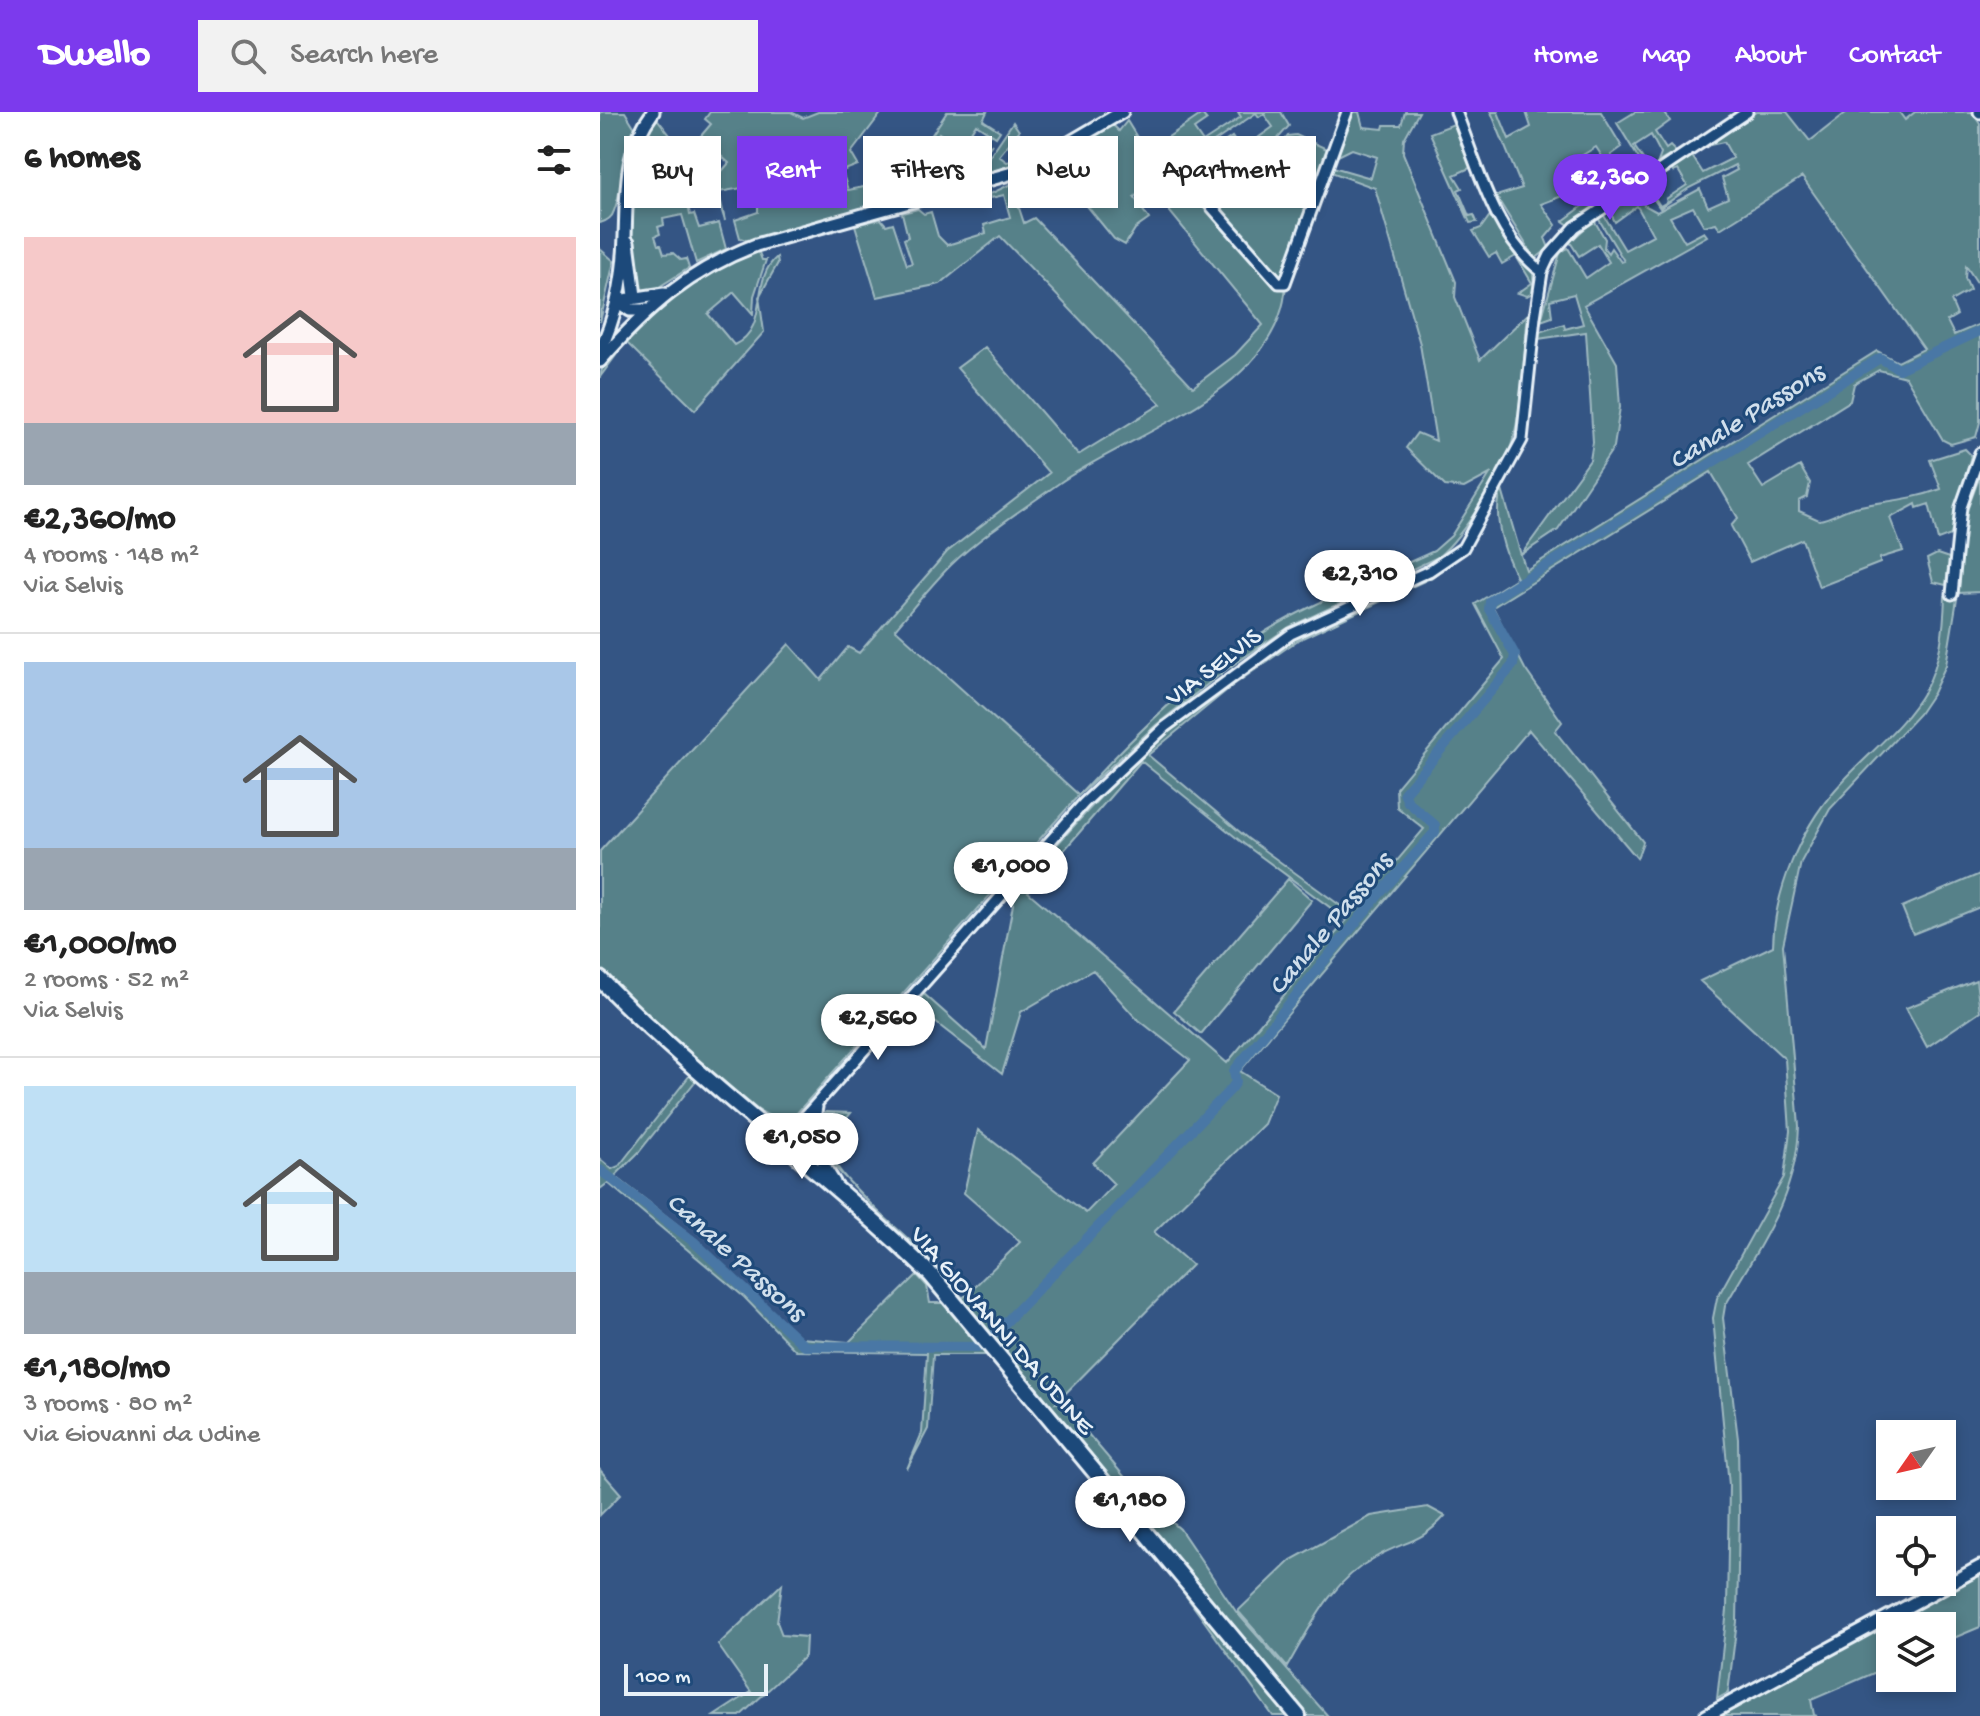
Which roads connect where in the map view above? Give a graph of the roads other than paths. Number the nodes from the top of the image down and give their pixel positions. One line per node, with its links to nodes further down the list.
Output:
1 (653, 112): 9 (street)
2 (1122, 112): 11 (street)
3 (1347, 112): 6 (street)
4 (1456, 112): 10 (street)
5 (1747, 112): 10 (street, VIA SELVIS)
6 (1316, 198)
7 (1213, 208): 8 (street)
8 (1312, 208)
9 (625, 234): 12 (street); 13 (street)
10 (1542, 272): 20 (street, VIA SELVIS)
11 (665, 294): 12 (street); 14 (street)
12 (635, 296): 13 (street)
13 (617, 301): 14 (street); 15 (street)
14 (648, 310): 16 (street)
15 (600, 350)
16 (600, 361)
17 (1980, 453): 18 (street)
18 (1952, 594)
19 (600, 979): 21 (main road, VIA GIOVANNI DA UDINE)
20 (818, 1106): 22 (street, VIA SELVIS); 23 (street, VIA SELVIS)
21 (760, 1121): 22 (street); 24 (main road, VIA GIOVANNI DA UDINE)
22 (801, 1121): 24 (street, VIA SELVIS)
23 (812, 1133): 24 (street); 25 (street)
24 (790, 1145): 25 (main road, VIA GIOVANNI DA UDINE)
25 (839, 1188): 27 (main road, VIA GIOVANNI DA UDINE)
26 (1980, 1567): 28 (street)
27 (1298, 1716)
28 (1706, 1716)

